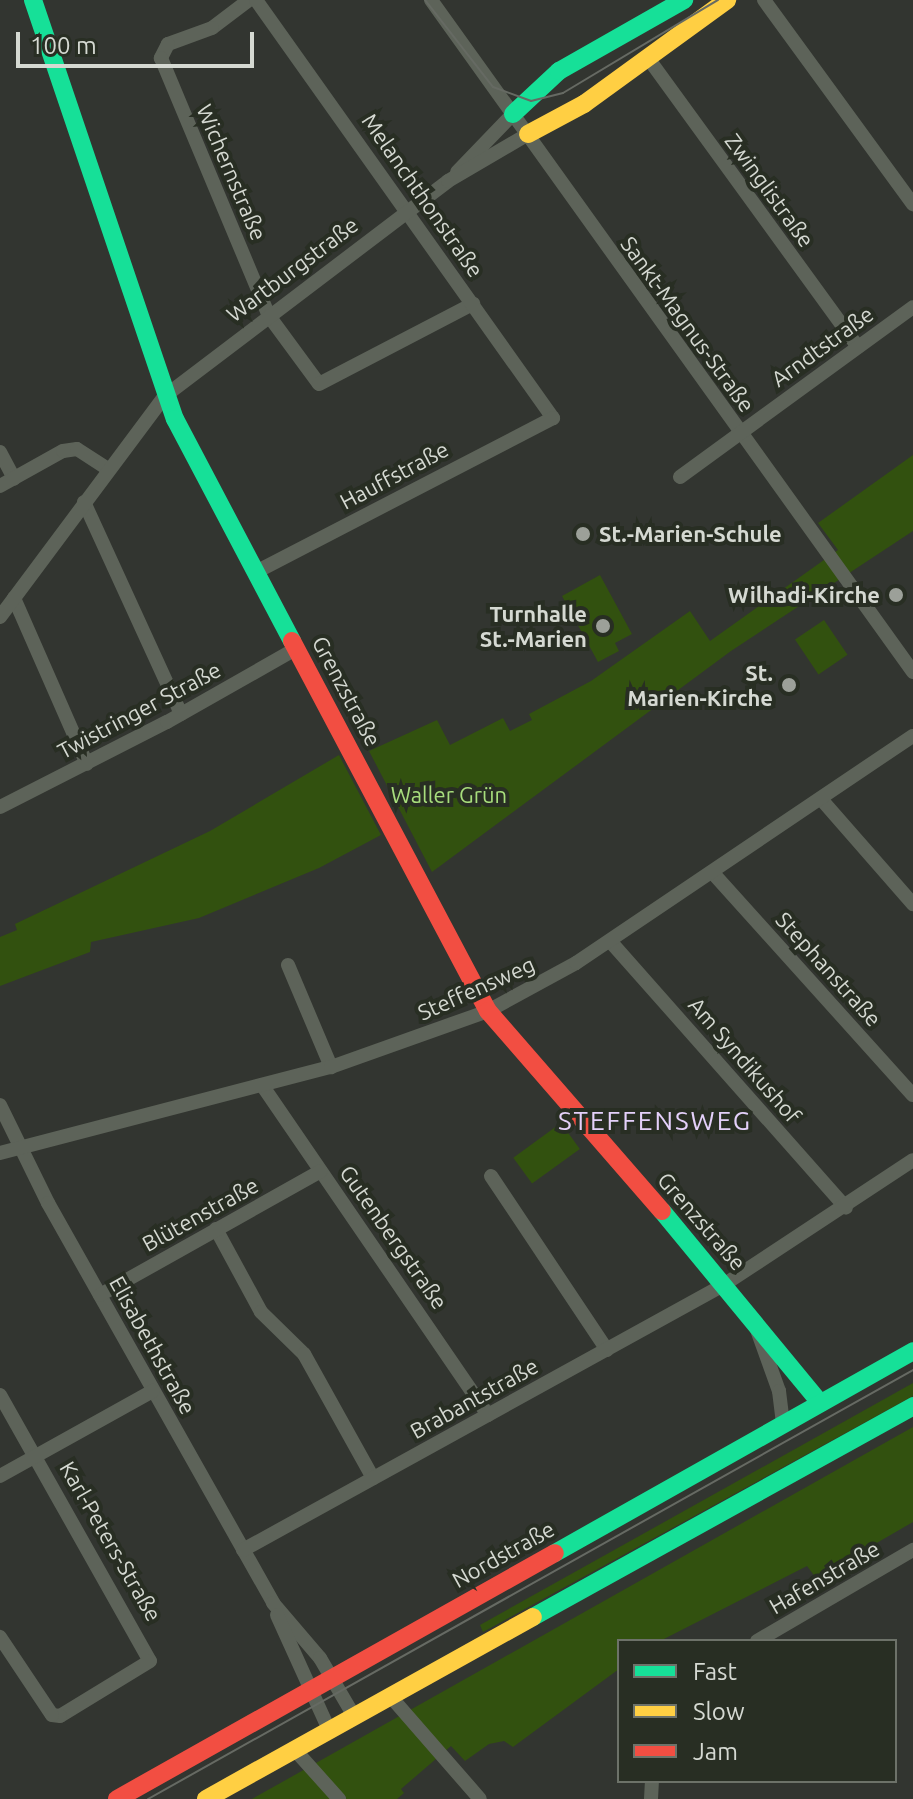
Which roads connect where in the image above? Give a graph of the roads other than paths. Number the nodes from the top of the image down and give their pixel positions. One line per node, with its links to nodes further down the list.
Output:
1 (33, 0): 18 (street, Grenzstraße)
2 (249, 0): 16 (street, Wichernstraße)
3 (256, 0): 13 (street, Melanchthonstraße)
4 (431, 0): 9 (street, Sankt-Magnus-Straße)
5 (727, 0): 8 (street, Wartburgstraße)
6 (764, 0): 12 (street)
7 (681, 1): 9 (street, Wartburgstraße)
8 (648, 58): 10 (street, Wartburgstraße); 17 (street, Zwinglistraße)
9 (513, 114): 10 (street, Sankt-Magnus-Straße); 11 (street, Wartburgstraße)
10 (528, 134): 11 (street, Wartburgstraße); 20 (street, Sankt-Magnus-Straße)
11 (448, 181): 13 (street, Wartburgstraße)
12 (913, 204)
13 (408, 212): 14 (street, Melanchthonstraße); 16 (street, Wartburgstraße)
14 (473, 304): 16 (street, Wichernstraße); 19 (street, Melanchthonstraße)
15 (913, 307): 17 (street, Arndtstraße)
16 (269, 316): 18 (street, Wartburgstraße)
17 (858, 347): 20 (street, Arndtstraße)
18 (165, 396): 22 (street, Wartburgstraße); 26 (street, Grenzstraße)
19 (553, 418): 26 (street, Hauffstraße)
20 (740, 434): 23 (street, Arndtstraße); 30 (street, Sankt-Magnus-Straße)
21 (0, 452): 24 (street)
22 (109, 470): 24 (street); 25 (street, Wartburgstraße)
23 (680, 477)
24 (7, 482)
25 (84, 502): 27 (street, Wartburgstraße); 31 (street)
26 (256, 572): 29 (street, Grenzstraße)
27 (14, 598): 28 (street, Wartburgstraße); 33 (street)
28 (0, 617)
29 (297, 648): 31 (street, Twistringer Straße); 40 (street, Grenzstraße)
30 (913, 672)
31 (181, 714): 33 (street, Twistringer Straße)
32 (913, 736): 34 (street, Steffensweg)
33 (87, 764): 35 (street, Twistringer Straße)
34 (821, 799): 36 (street, Steffensweg); 37 (street)
35 (0, 807)
36 (712, 872): 38 (street, Steffensweg); 43 (street, Stephanstraße)
37 (913, 904)
38 (610, 941): 40 (street, Steffensweg); 50 (street, Am Syndikushof)
39 (288, 965): 41 (street)
40 (488, 1011): 41 (street, Steffensweg); 52 (street, Grenzstraße)
41 (331, 1067): 42 (street, Steffensweg)
42 (262, 1085): 45 (street, Steffensweg); 48 (street, Gutenbergstraße)
43 (913, 1095)
44 (0, 1105): 45 (street, Elisabethstraße)
45 (19, 1148): 46 (street, Steffensweg); 53 (street, Elisabethstraße)
46 (0, 1153)
47 (913, 1160): 50 (street, Brabantstraße)
48 (321, 1171): 51 (street, Blütenstraße); 61 (street, Gutenbergstraße)
49 (491, 1176): 55 (street)
50 (846, 1208): 52 (street, Brabantstraße)
51 (216, 1229): 53 (street, Blütenstraße); 65 (street)
52 (725, 1284): 54 (street, Grenzstraße); 55 (street, Brabantstraße)
53 (100, 1295): 57 (street, Elisabethstraße)
54 (756, 1326): 59 (street, Grenzstraße); 62 (street, Grenzstraße)
55 (607, 1350): 61 (street, Brabantstraße)
56 (913, 1351): 59 (street, Nordstraße)
57 (153, 1391): 63 (street); 66 (street, Elisabethstraße)
58 (0, 1395): 63 (street, Karl-Peters-Straße)
59 (820, 1403): 62 (street, Nordstraße)
60 (913, 1406): 73 (street)
61 (488, 1415): 65 (street, Brabantstraße)
62 (783, 1425): 71 (street, Nordstraße)
63 (36, 1456): 64 (street); 69 (street, Karl-Peters-Straße)
64 (0, 1476)
65 (373, 1478): 66 (street, Brabantstraße)
66 (243, 1550): 68 (street, Elisabethstraße)
67 (913, 1550): 70 (street, Hafenstraße)
68 (273, 1603): 71 (street, Elisabethstraße); 72 (street, Elisabethstraße)
69 (0, 1637)
70 (760, 1639)
71 (332, 1678): 72 (street, Nordstraße); 74 (street, Elisabethstraße)
72 (309, 1691): 75 (street, Elisabethstraße); 77 (street, Nordstraße)
73 (391, 1697): 74 (street); 80 (street)
74 (355, 1718): 75 (street)
75 (330, 1732): 76 (street)
76 (295, 1750): 78 (street); 79 (street)
77 (117, 1799)
78 (206, 1799)
79 (339, 1799)
80 (480, 1799)

